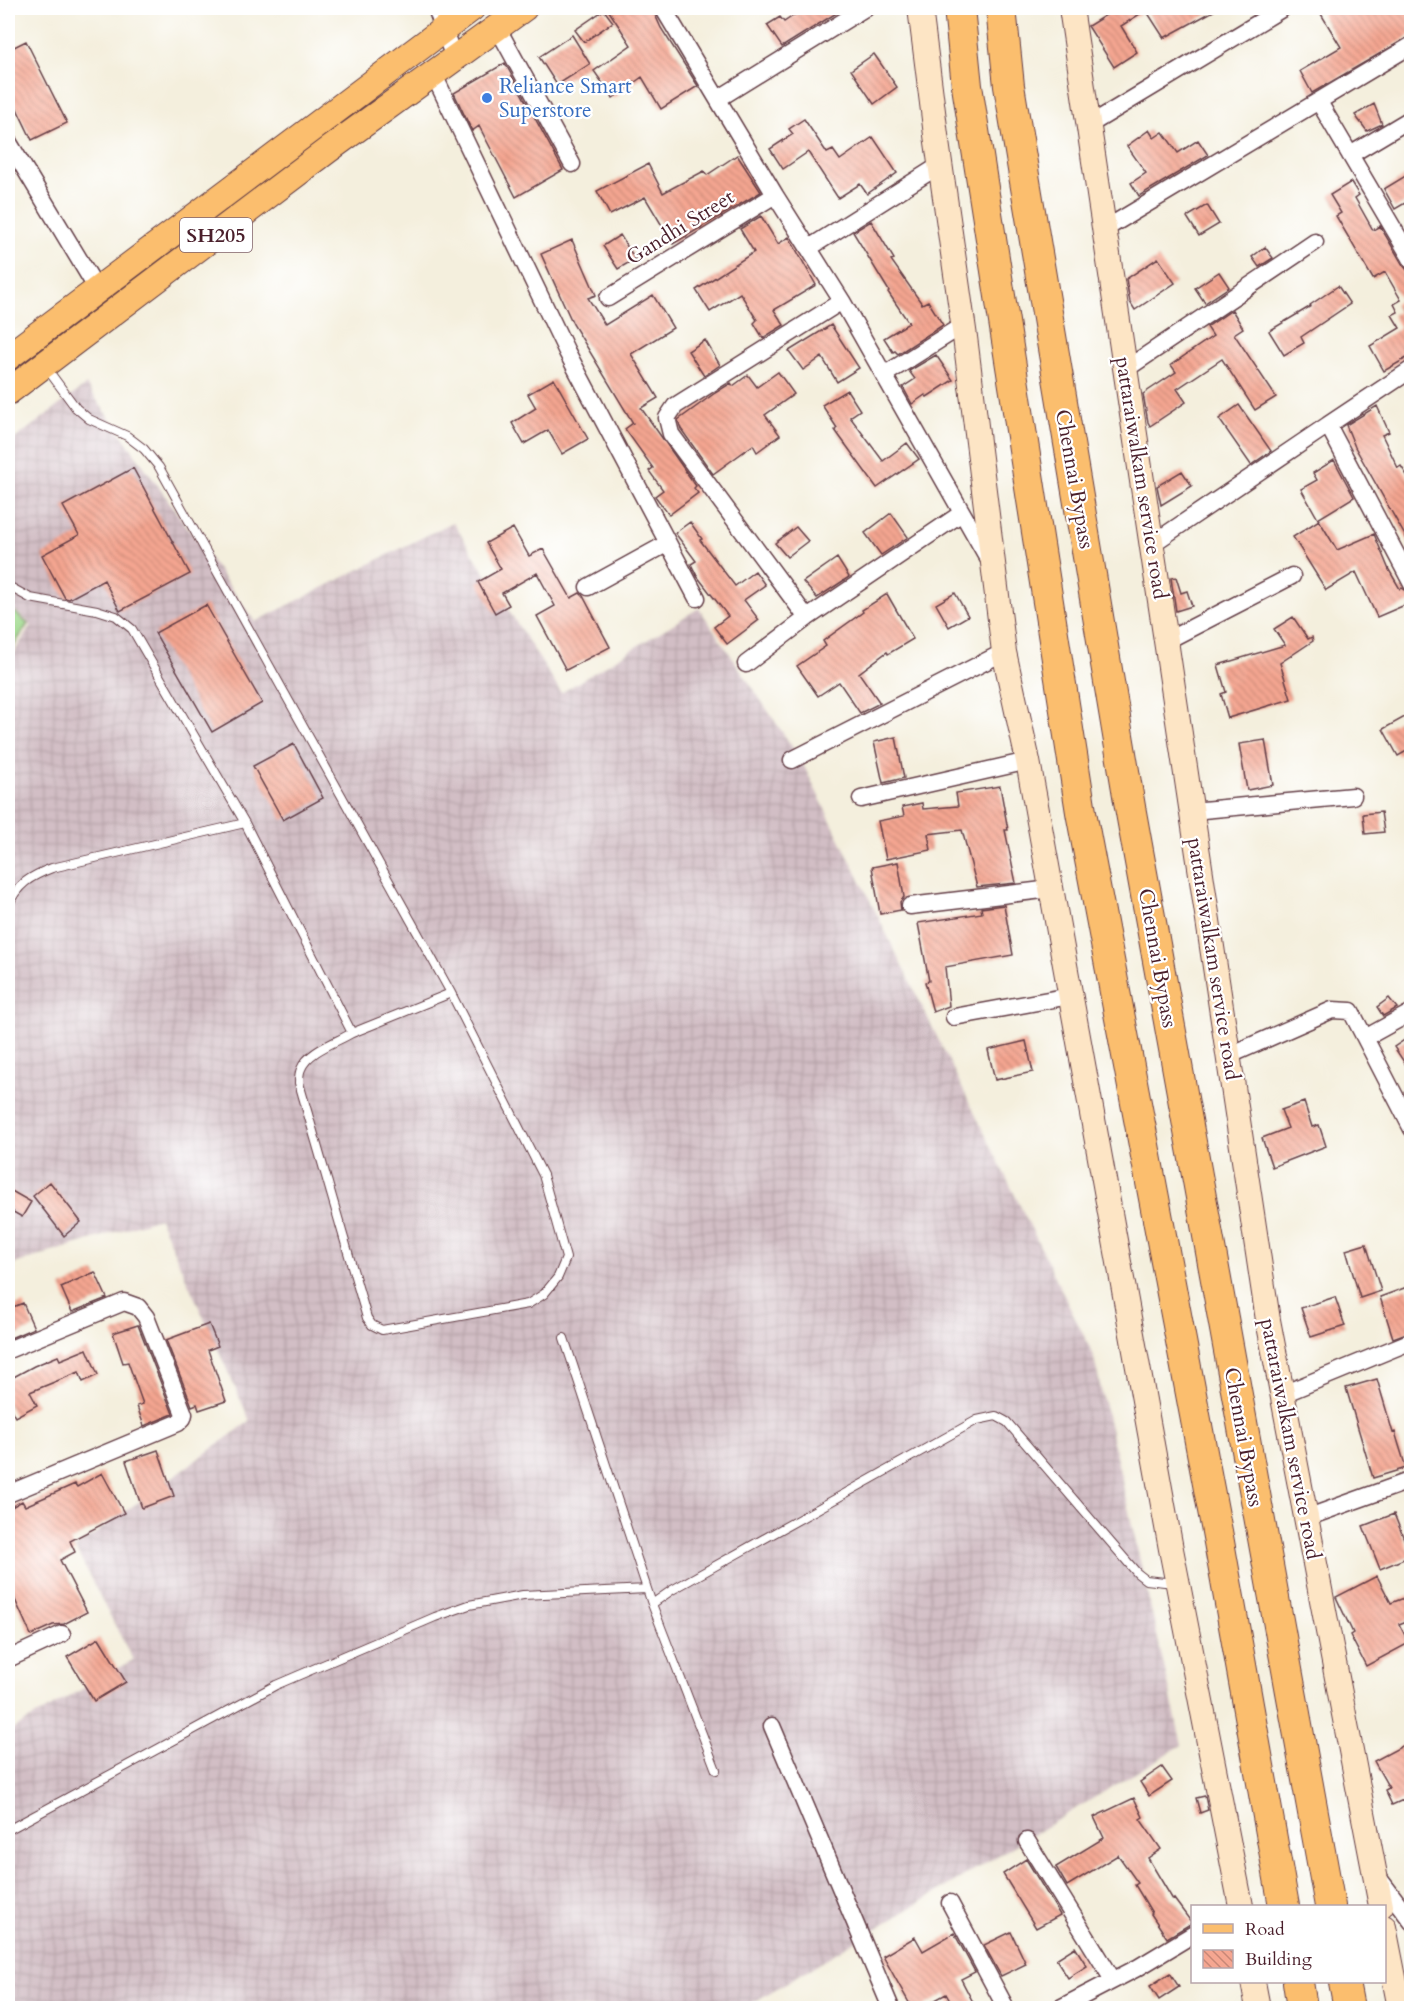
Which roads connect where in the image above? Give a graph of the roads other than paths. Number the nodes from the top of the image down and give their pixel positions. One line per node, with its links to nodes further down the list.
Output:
1 (472, 8): 10 (main road)
2 (524, 8): 11 (main road)
3 (663, 8): 15 (street)
4 (865, 8): 15 (street)
5 (920, 8): 22 (street)
6 (959, 8): 88 (highway, Chennai Bypass)
7 (1000, 8): 89 (highway, Chennai Bypass)
8 (1071, 8): 18 (street, pattaraiwalkam service road)
9 (1283, 8): 18 (street)
10 (439, 18): 13 (street); 28 (main road, SH205)
11 (497, 27): 13 (main road); 21 (street)
12 (1412, 45): 16 (street)
13 (454, 58): 14 (main road)
14 (429, 76): 33 (main road, SH205); 40 (street)
15 (718, 99): 23 (street)
16 (1319, 102): 20 (street); 24 (street)
17 (1412, 118): 20 (street)
18 (1089, 125): 24 (street, pattaraiwalkam service road)
19 (8, 141): 28 (street)
20 (1350, 155): 27 (street)
21 (572, 164)
22 (940, 165): 26 (street); 31 (street)
23 (775, 195): 26 (street); 29 (street, Gandhi Street)
24 (1105, 229): 34 (street, pattaraiwalkam service road)
25 (1315, 242): 34 (street)
26 (809, 248): 30 (street)
27 (1412, 260)
28 (97, 289): 32 (main road, SH205)
29 (608, 298)
30 (842, 301): 36 (street); 48 (street)
31 (963, 325): 36 (street); 42 (street)
32 (12, 351)
33 (44, 365): 37 (main road, SH205); 61 (lane)
34 (1126, 369): 41 (street, pattaraiwalkam service road)
35 (1412, 369): 38 (street)
36 (884, 375): 39 (street)
37 (8, 392)
38 (1328, 425): 41 (street); 44 (street)
39 (962, 513): 42 (street); 48 (street)
40 (668, 543): 46 (street); 47 (street)
41 (1152, 544): 49 (street, pattaraiwalkam service road)
42 (993, 567): 50 (street)
43 (1292, 576): 49 (street)
44 (1412, 584)
45 (8, 586): 57 (lane)
46 (588, 587)
47 (697, 598)
48 (807, 618): 51 (street)
49 (1166, 640): 56 (street, pattaraiwalkam service road)
50 (1004, 652): 52 (street); 53 (street)
51 (746, 664)
52 (792, 760)
53 (1028, 761): 55 (street); 58 (street)
54 (1353, 796): 56 (street)
55 (861, 799)
56 (1191, 810): 67 (street, pattaraiwalkam service road)
57 (245, 823): 59 (lane); 65 (lane)
58 (1051, 889): 60 (street); 62 (street)
59 (8, 906)
60 (910, 906)
61 (451, 993): 65 (lane); 65 (lane)
62 (1070, 996): 64 (street); 76 (street)
63 (1412, 1012): 66 (street)
64 (954, 1017)
65 (352, 1033)
66 (1365, 1038): 67 (street); 68 (street)
67 (1228, 1056): 72 (street, pattaraiwalkam service road)
68 (1412, 1129)
69 (564, 1338): 77 (lane)
70 (1412, 1341): 72 (street)
71 (8, 1350): 74 (street)
72 (1282, 1394): 75 (street, pattaraiwalkam service road)
73 (1412, 1480): 75 (street)
74 (8, 1494)
75 (1306, 1518): 85 (street, pattaraiwalkam service road)
76 (1177, 1583): 78 (lane); 87 (street)
77 (647, 1588): 78 (lane); 83 (lane)
78 (652, 1604): 82 (lane)
79 (62, 1634): 80 (street)
80 (8, 1659)
81 (772, 1726): 98 (street)
82 (716, 1770)
83 (8, 1830)
84 (1027, 1841): 94 (street)
85 (1374, 1871): 90 (street, pattaraiwalkam service road); 91 (street)
86 (950, 1903): 99 (street)
87 (1241, 1905)
88 (1284, 1905)
89 (1330, 1905)
90 (1381, 1905)
91 (1412, 1922)
92 (1191, 1936): 94 (street)
93 (1386, 1937): 104 (street)
94 (1113, 1980): 100 (street)
95 (1253, 1983): 101 (street)
96 (1298, 1983): 102 (highway)
97 (1344, 1983): 103 (highway)
98 (891, 2008)
99 (1006, 2008)
100 (1063, 2008)
101 (1257, 2008)
102 (1302, 2008)
103 (1349, 2008)
104 (1400, 2008)

